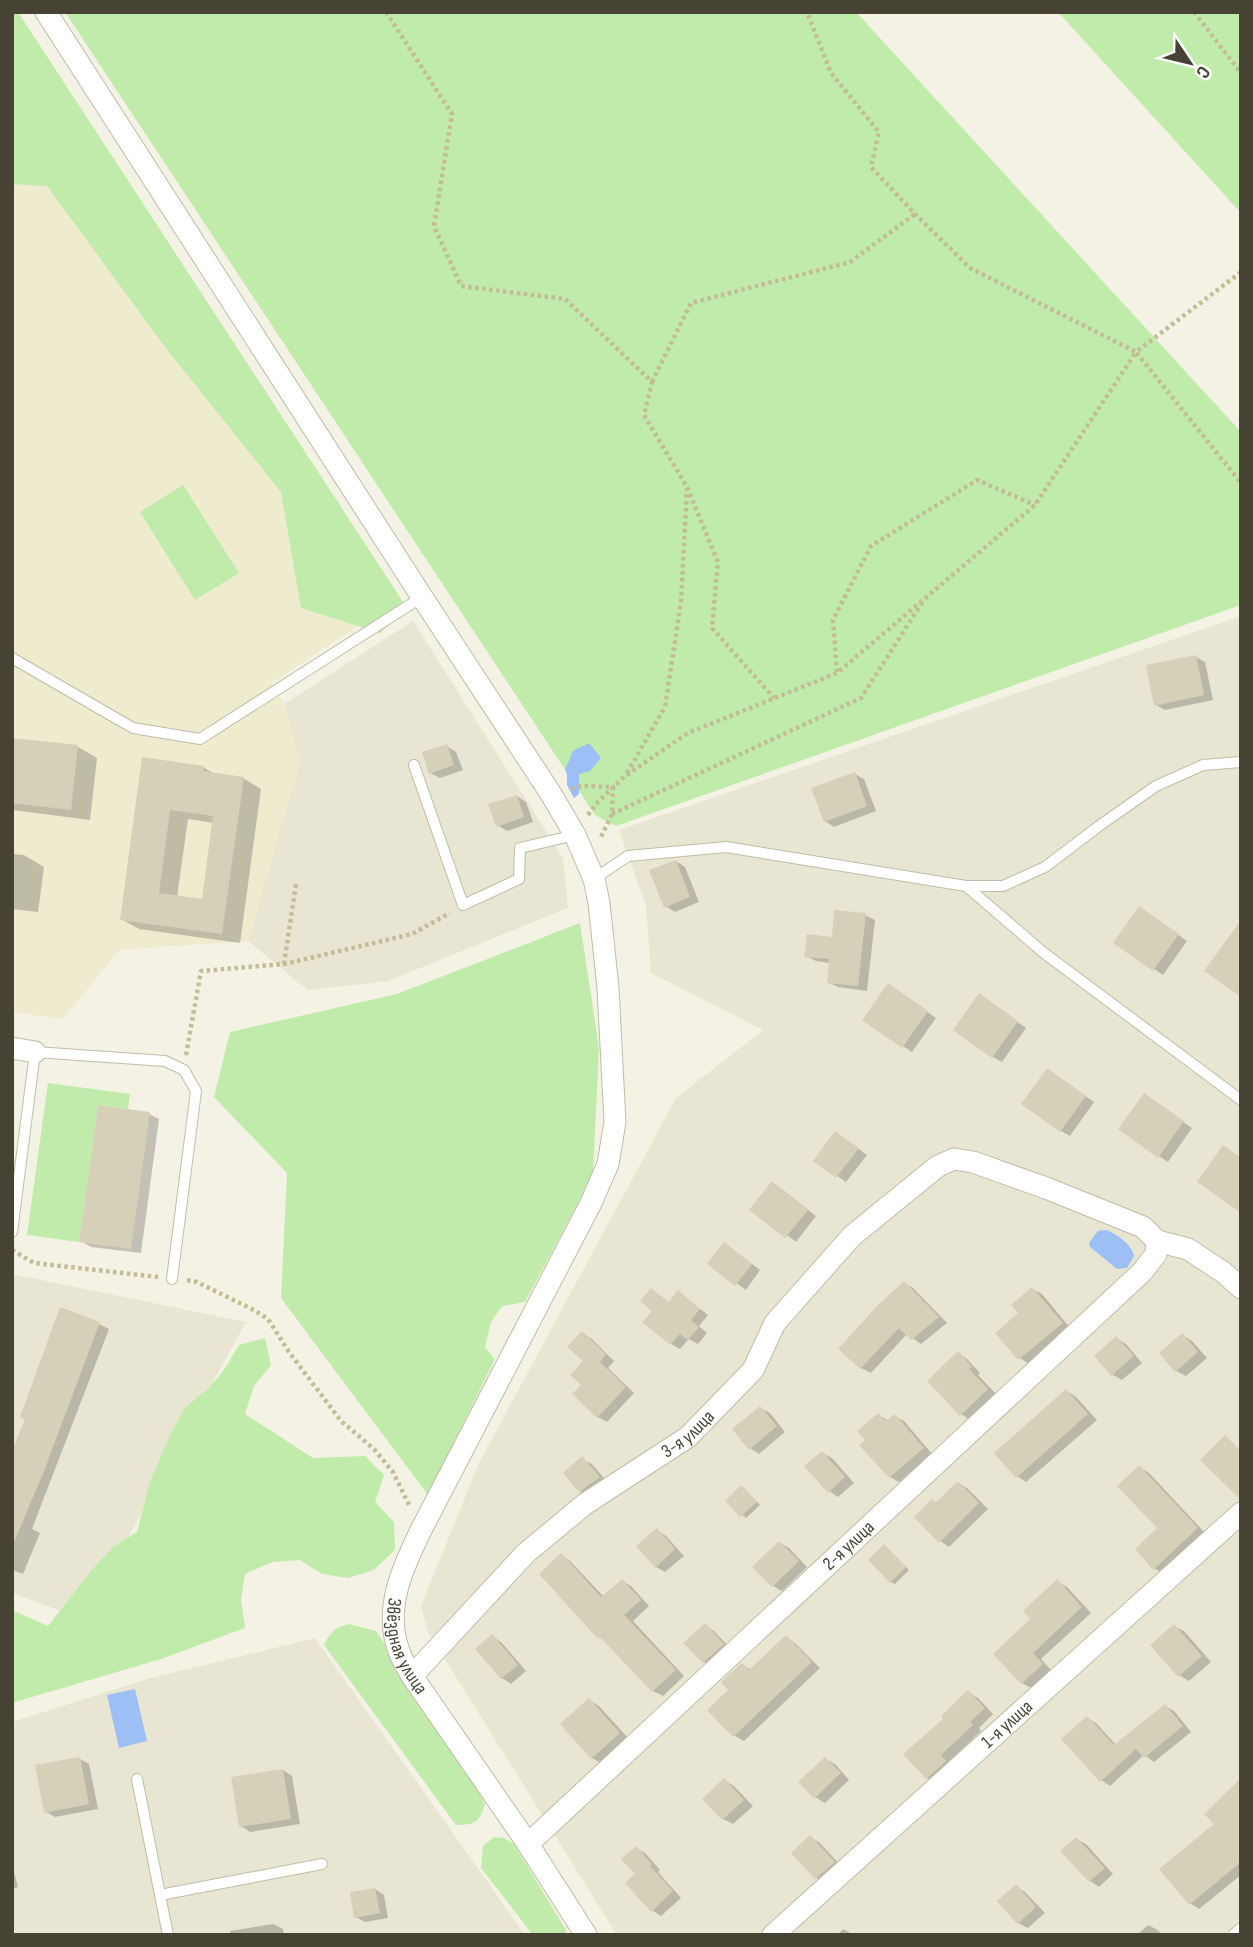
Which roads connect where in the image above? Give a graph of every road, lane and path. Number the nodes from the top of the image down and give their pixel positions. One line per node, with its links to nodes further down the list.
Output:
1 (46, 12): 13 (street, Звёздная улица)
2 (386, 12): 9 (path)
3 (807, 12): 6 (path)
4 (1194, 12): 5 (path)
5 (1241, 73)
6 (915, 214): 8 (path); 9 (path)
7 (1241, 272): 8 (path)
8 (1136, 352): 10 (path); 12 (path)
9 (652, 382): 11 (path)
10 (1241, 483)
11 (687, 487): 17 (path); 20 (path)
12 (1035, 505): 14 (path); 16 (path)
13 (422, 597): 15 (lane); 24 (street, Звёздная улица)
14 (925, 597): 16 (path); 23 (path)
15 (12, 658)
16 (836, 673): 17 (path)
17 (774, 698): 20 (path)
18 (1241, 762): 27 (lane)
19 (414, 765): 28 (lane)
20 (625, 776): 22 (path)
21 (581, 786): 22 (path)
22 (612, 788): 23 (path); 24 (path)
23 (612, 814): 25 (path)
24 (575, 835): 25 (street, Звёздная улица); 28 (lane)
25 (591, 872): 27 (lane); 40 (street, Звёздная улица)
26 (296, 884): 29 (path)
27 (966, 886): 33 (lane)
28 (463, 905): 29 (path)
29 (284, 964): 32 (path)
30 (12, 1048): 31 (street)
31 (34, 1052): 32 (lane); 34 (lane)
32 (184, 1070): 37 (lane)
33 (1241, 1100)
34 (12, 1232)
35 (1157, 1241): 38 (street); 41 (street, 3-я улица); 43 (street, 2-я улица)
36 (12, 1250): 37 (path)
37 (172, 1279): 40 (path)
38 (1241, 1288)
39 (1241, 1513): 49 (street, 1-я улица)
40 (421, 1530): 41 (street, Звёздная улица)
41 (412, 1676): 43 (street, Звёздная улица)
42 (136, 1779): 45 (lane)
43 (528, 1844): 48 (street, Звёздная улица)
44 (322, 1864): 45 (lane)
45 (160, 1895): 47 (lane)
46 (1241, 1928): 50 (lane)
47 (168, 1935)
48 (586, 1935)
49 (773, 1935)
50 (1233, 1935)

